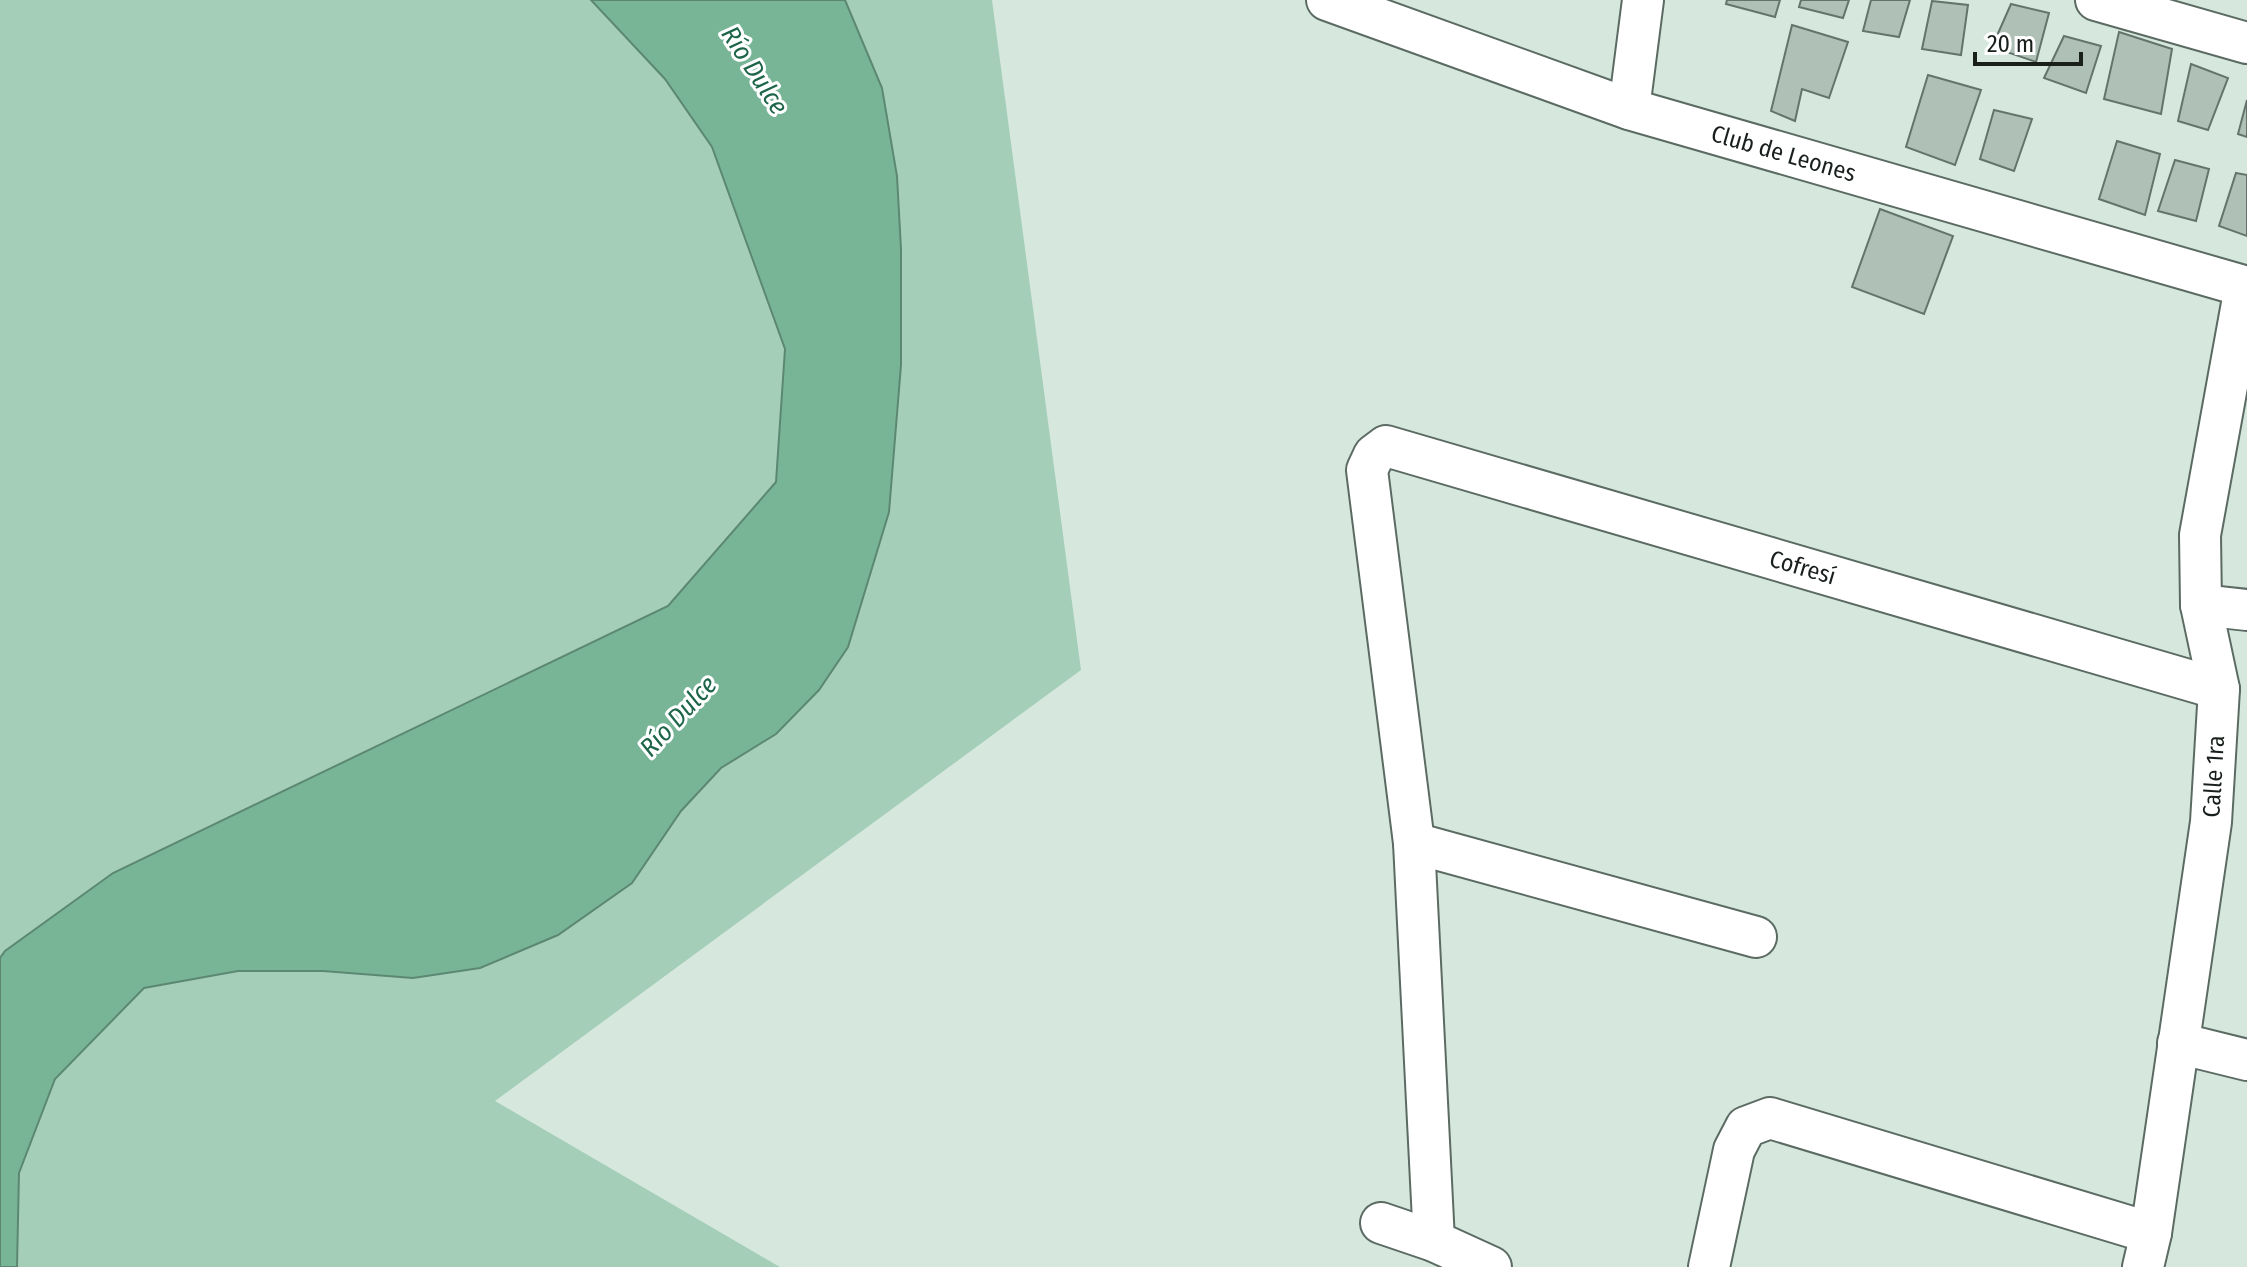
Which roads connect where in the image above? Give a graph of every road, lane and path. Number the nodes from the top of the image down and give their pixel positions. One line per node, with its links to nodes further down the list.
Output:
1 (1327, 0): 5 (street, Club de Leones)
2 (1643, 0): 5 (street)
3 (2096, 0): 4 (street)
4 (2247, 43)
5 (1629, 109): 6 (street, Club de Leones)
6 (2246, 287): 7 (street, Calle 1ra)
7 (2201, 605): 8 (street); 9 (street, Calle 1ra)
8 (2247, 610)
9 (2219, 689): 10 (street, Cofresí); 12 (street, Calle 1ra)
10 (1414, 843): 11 (street); 15 (street)
11 (1756, 937)
12 (2178, 1043): 13 (street); 16 (street, Calle 1ra)
13 (2247, 1060)
14 (1381, 1223): 15 (street)
15 (1434, 1241): 17 (street)
16 (2147, 1250): 18 (street)
17 (1491, 1267)
18 (1709, 1267)

